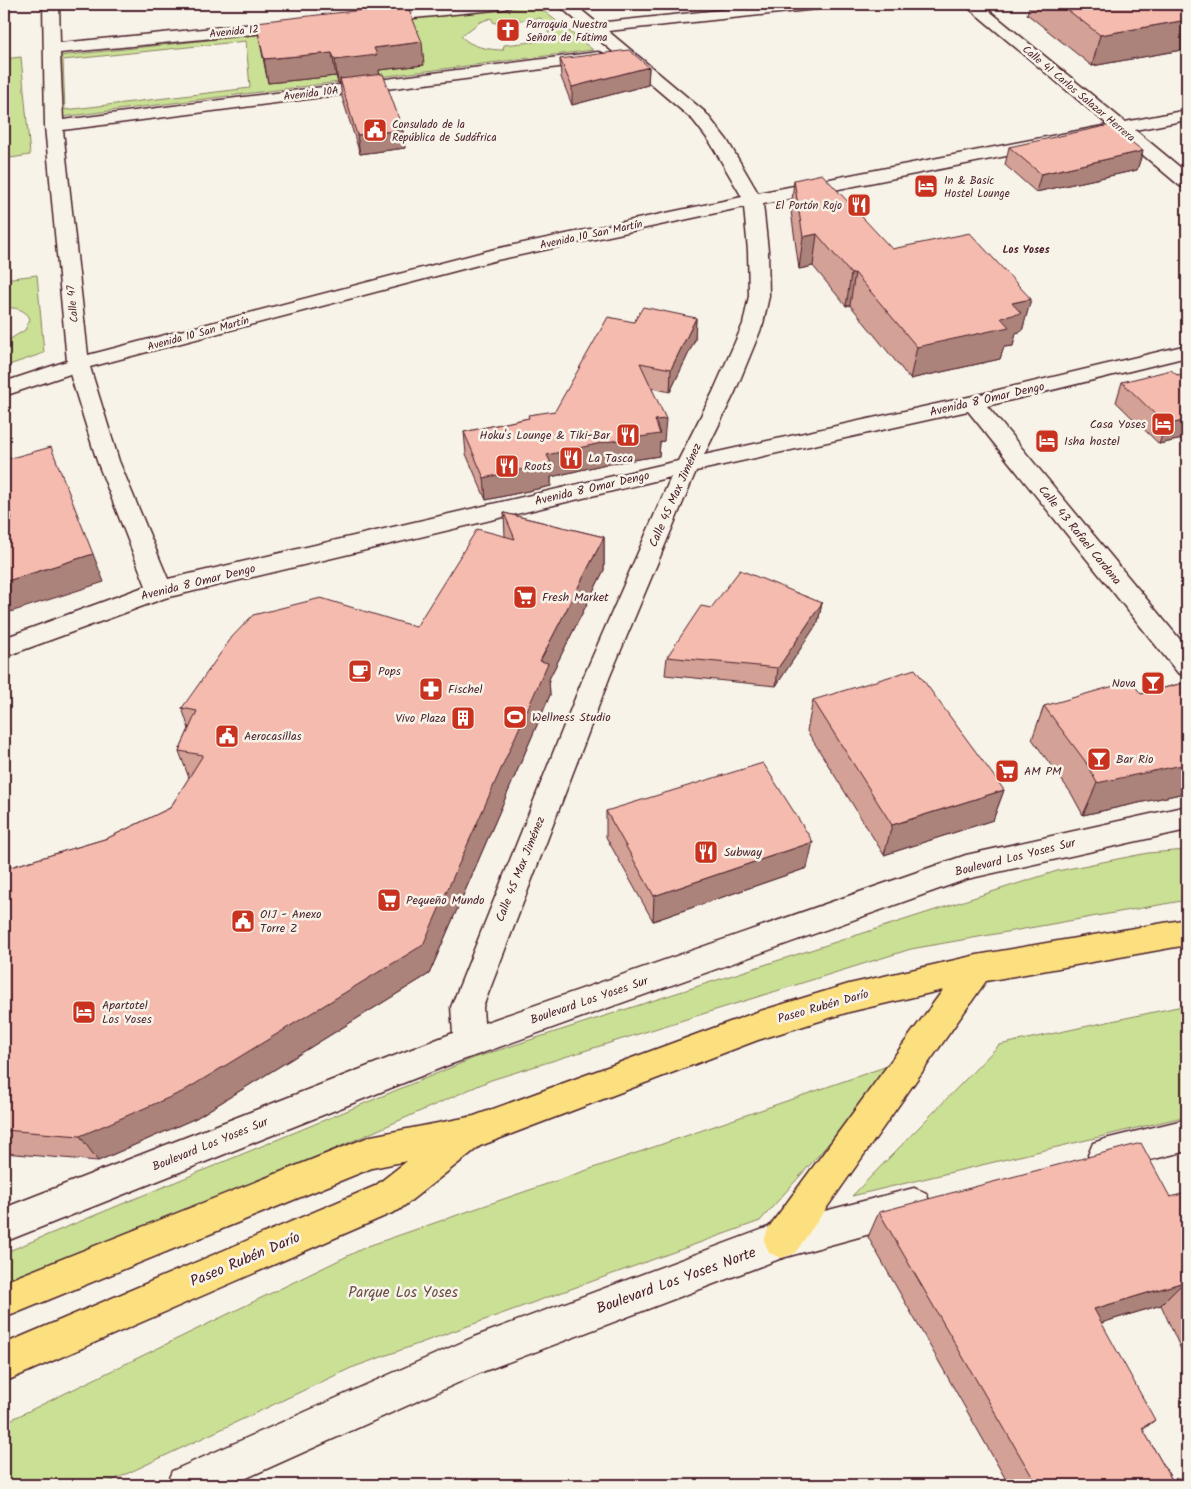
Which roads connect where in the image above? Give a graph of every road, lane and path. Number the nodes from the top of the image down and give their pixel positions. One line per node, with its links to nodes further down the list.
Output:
1 (51, 4): 9 (street, Calle 47)
2 (504, 4): 6 (street)
3 (565, 4): 8 (street, Calle 45 Max Jiménez)
4 (816, 4): 8 (street)
5 (972, 4): 13 (street, Calle 41 Carlos Salazar Herrera)
6 (360, 18)
7 (305, 20): 9 (street, Avenida 12)
8 (595, 28): 10 (street, Calle 45 Max Jiménez)
9 (52, 49): 12 (street, Calle 47)
10 (626, 54): 12 (street, Avenida 10A); 15 (street, Calle 45 Max Jiménez)
11 (1187, 115): 13 (street, Avenida 10 San Martín)
12 (54, 126): 17 (street, Calle 47)
13 (1122, 129): 14 (street, Calle 41 Carlos Salazar Herrera); 15 (street, Avenida 10 San Martín)
14 (1187, 182)
15 (753, 200): 17 (street, Avenida 10 San Martín); 20 (street, Calle 45 Max Jiménez)
16 (1187, 351): 19 (street, Avenida 8 Omar Dengo)
17 (78, 364): 18 (street, Avenida 10 San Martín); 21 (street, Calle 47)
18 (4, 389)
19 (973, 403): 20 (street, Avenida 8 Omar Dengo); 23 (street, Calle 43 Rafael Cardona)
20 (687, 466): 21 (street, Avenida 8 Omar Dengo); 27 (street, Calle 45 Max Jiménez)
21 (160, 590): 22 (street, Avenida 8 Omar Dengo)
22 (4, 648)
23 (1187, 666)
24 (1187, 818): 27 (street, Boulevard Los Yoses Sur)
25 (1187, 932): 26 (highway, Paseo Rubén Darío)
26 (978, 969): 28 (highway, Paseo Rubén Darío); 33 (highway)
27 (471, 1042): 32 (street, Boulevard Los Yoses Sur)
28 (474, 1132): 34 (highway, Paseo Rubén Darío); 35 (highway, Paseo Rubén Darío)
29 (1187, 1135): 30 (street)
30 (1078, 1162)
31 (945, 1197): 33 (street, Boulevard Los Yoses Norte)
32 (4, 1225)
33 (782, 1240): 36 (street, Boulevard Los Yoses Norte)
34 (4, 1300)
35 (4, 1363)
36 (186, 1485)

